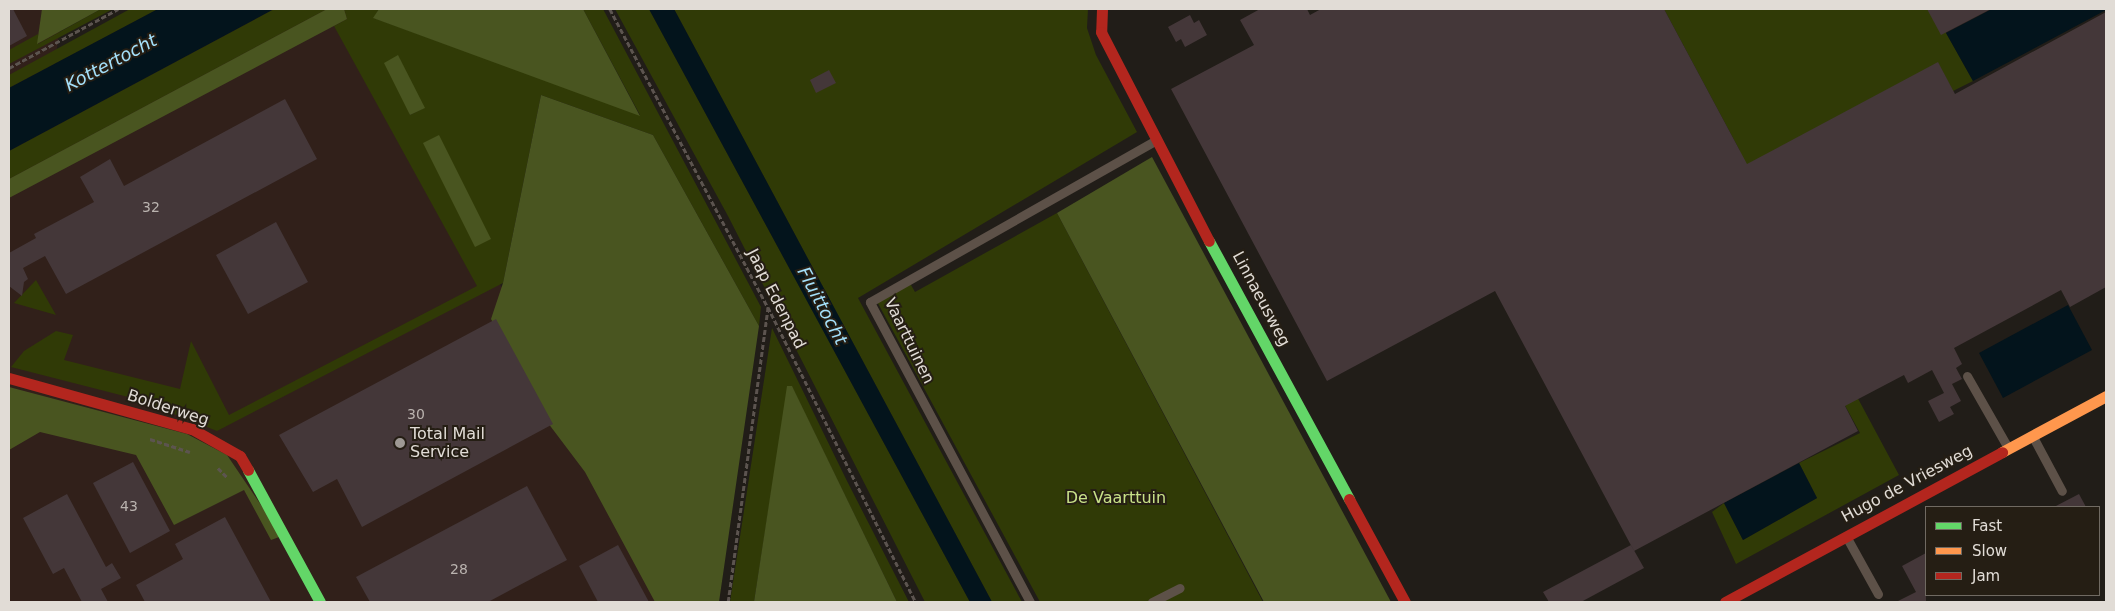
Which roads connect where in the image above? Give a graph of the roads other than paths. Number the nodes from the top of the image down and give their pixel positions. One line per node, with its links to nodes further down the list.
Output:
1 (1102, 9): 2 (street, Linnaeusweg)
2 (1155, 141): 13 (lane, Vaarttuinen); 15 (street, Linnaeusweg)
3 (1967, 376): 7 (lane)
4 (9, 378): 12 (street, Bolderweg)
5 (2106, 396): 6 (street, Hugo de Vriesweg)
6 (2031, 435): 7 (street, Hugo de Vriesweg); 8 (lane)
7 (2008, 448): 9 (street, Hugo de Vriesweg)
8 (2062, 491)
9 (1846, 536): 11 (lane); 16 (street, Hugo de Vriesweg)
10 (1180, 588): 14 (lane)
11 (1878, 594)
12 (320, 602)
13 (1030, 602)
14 (1152, 602)
15 (1405, 602)
16 (1725, 602)

